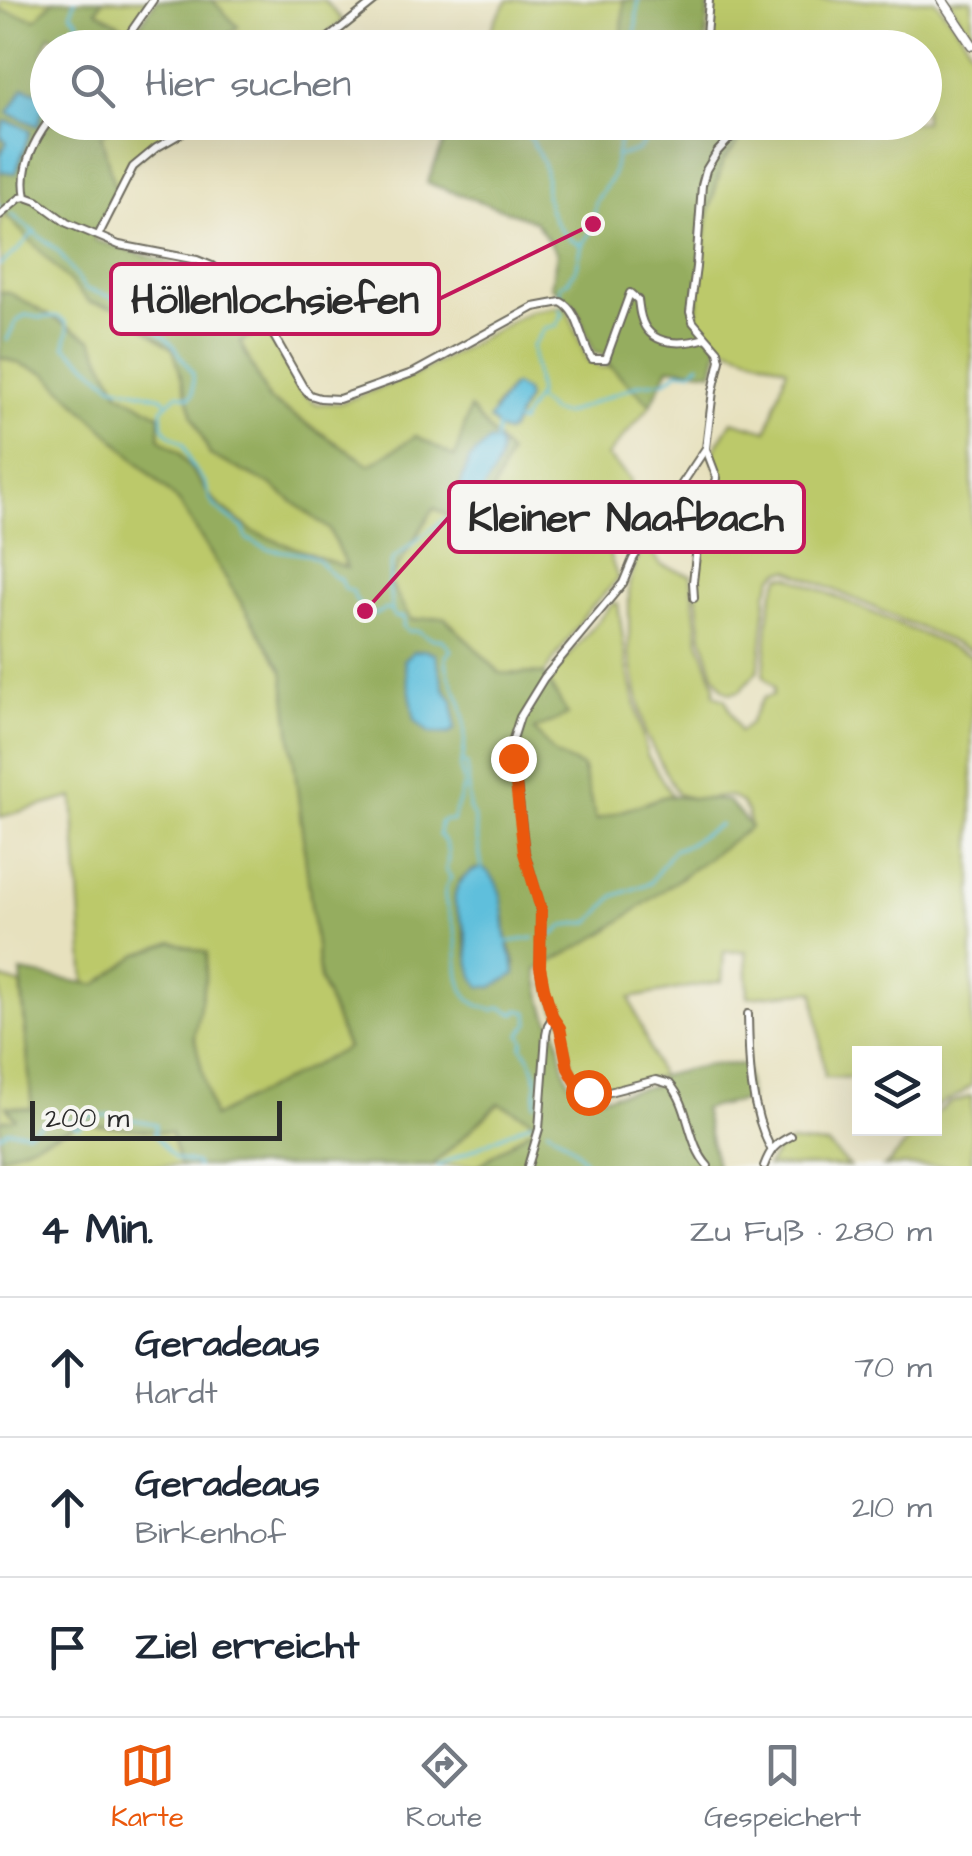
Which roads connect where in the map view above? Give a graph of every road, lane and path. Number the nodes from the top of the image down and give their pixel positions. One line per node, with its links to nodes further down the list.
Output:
1 (153, 0): 5 (street)
2 (376, 0): 6 (street)
3 (709, 0): 7 (street)
4 (942, 0): 8 (street)
5 (132, 30)
6 (338, 30)
7 (706, 30)
8 (972, 45)
9 (38, 140): 12 (street)
10 (170, 140): 14 (street)
11 (728, 140): 15 (street)
12 (26, 196): 13 (street); 14 (street)
13 (0, 215)
14 (98, 236): 15 (street)
15 (706, 338): 16 (street)
16 (706, 448): 17 (street); 19 (street)
17 (694, 598)
18 (748, 1014): 21 (street)
19 (553, 1018): 22 (street); 23 (street)
20 (791, 1136): 21 (street)
21 (771, 1149): 24 (street)
22 (528, 1166)
23 (708, 1166)
24 (764, 1166)

